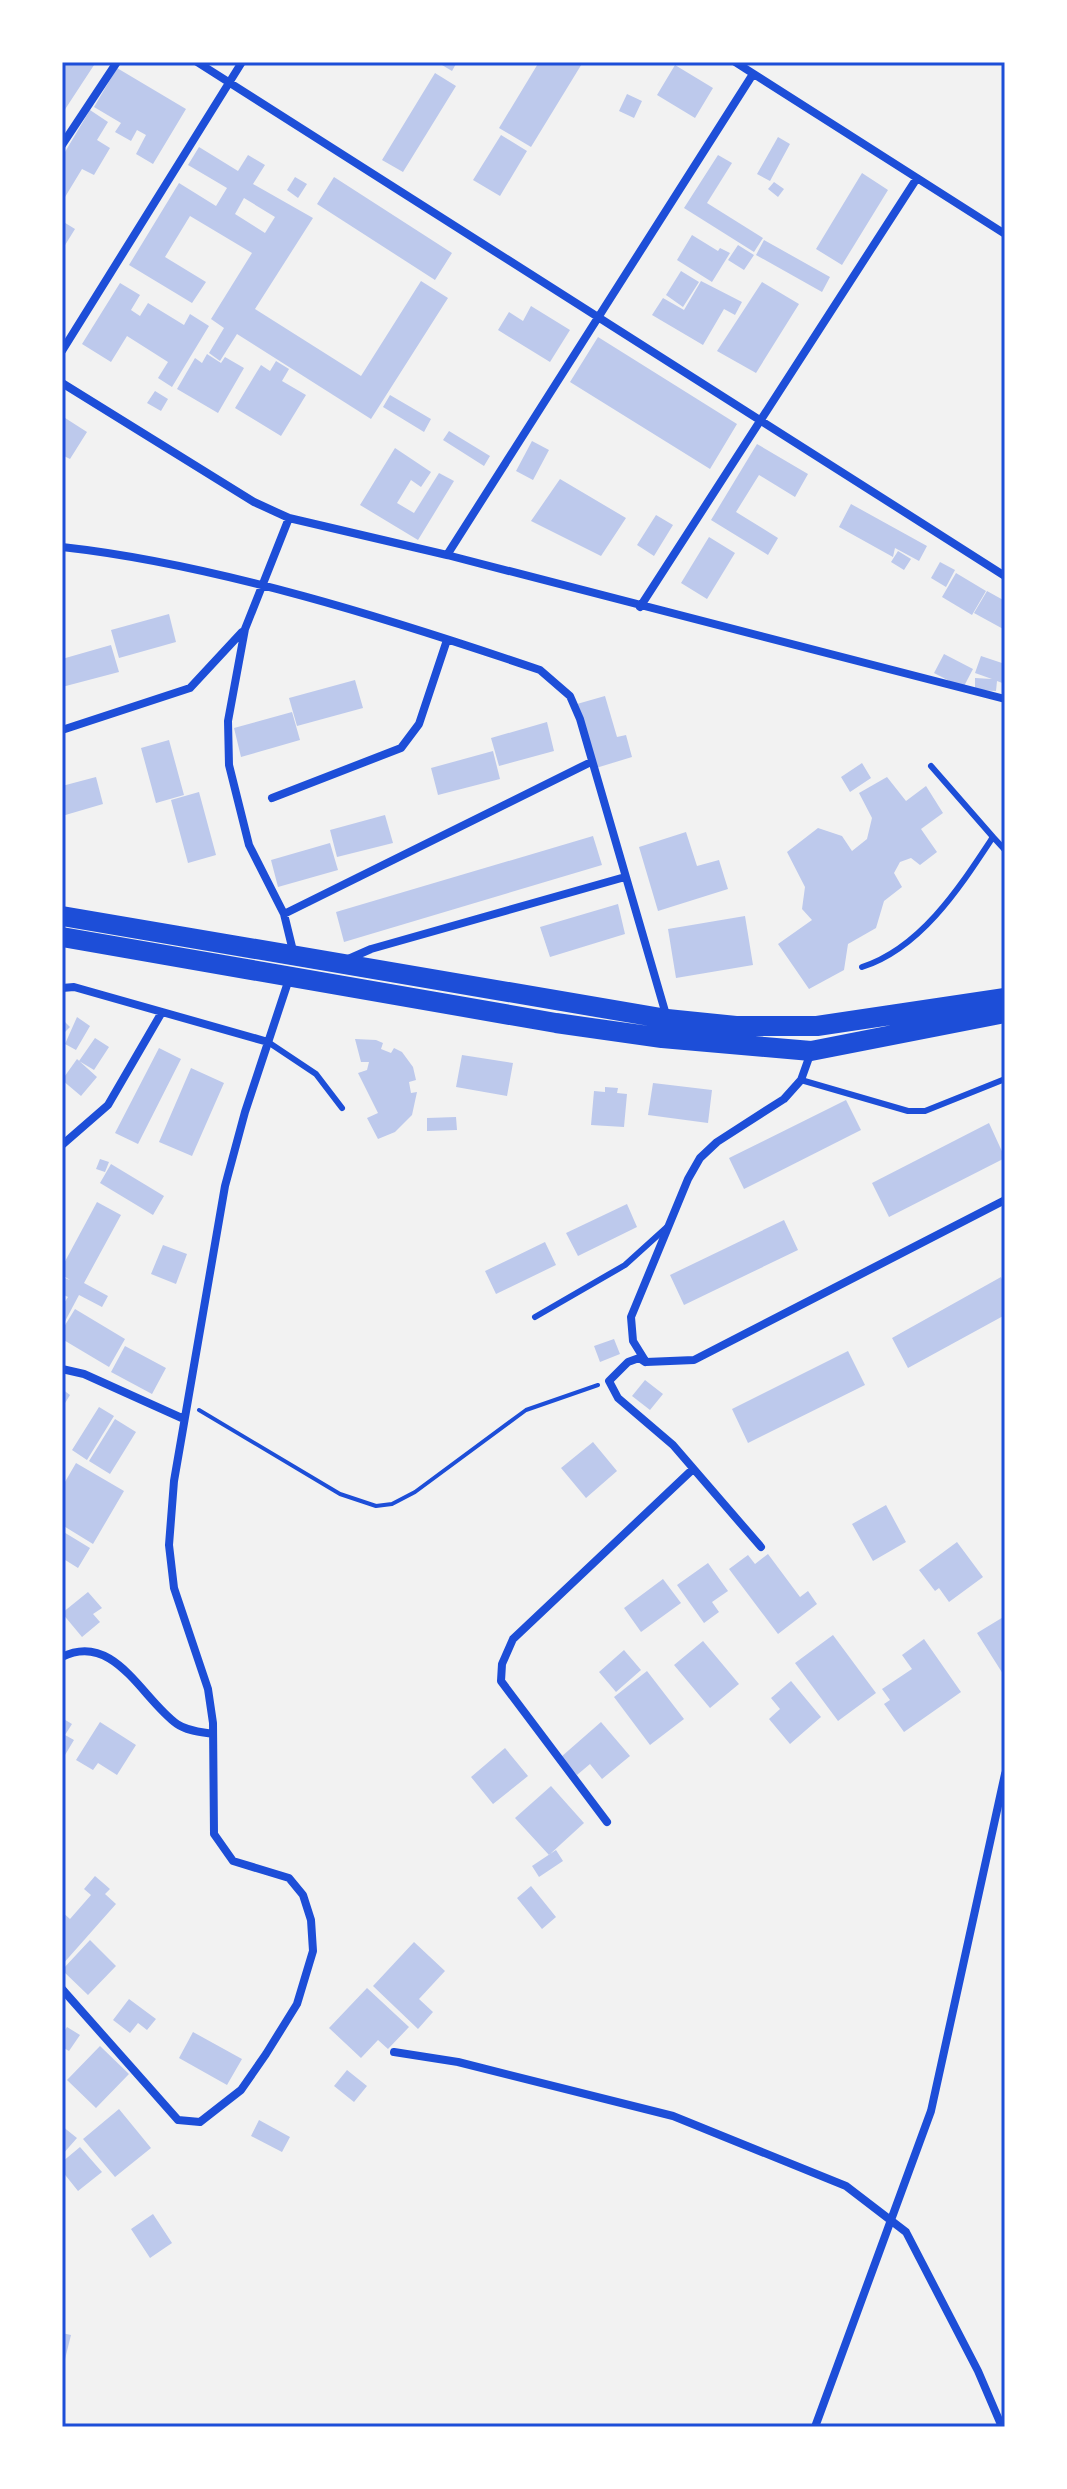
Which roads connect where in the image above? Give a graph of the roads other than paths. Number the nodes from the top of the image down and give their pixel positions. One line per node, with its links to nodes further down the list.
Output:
1 (117, 62): 7 (street)
2 (197, 62): 6 (street)
3 (242, 62): 6 (street)
4 (735, 62): 5 (street)
5 (753, 74): 9 (street); 11 (street)
6 (230, 82): 11 (street); 12 (street)
7 (65, 134): 8 (street)
8 (62, 145)
9 (917, 178): 10 (street); 14 (street)
10 (1005, 234)
11 (600, 317): 14 (street); 17 (street)
12 (62, 351)
13 (62, 383): 15 (street)
14 (763, 421): 18 (street); 20 (street)
15 (289, 518): 17 (street); 19 (street)
16 (62, 547): 19 (street)
17 (447, 555): 20 (street)
18 (1005, 576)
19 (264, 587): 21 (street); 22 (street)
20 (640, 607): 23 (street)
21 (245, 629): 24 (street); 31 (street)
22 (447, 640): 25 (street); 27 (street)
23 (1005, 699)
24 (62, 730)
25 (591, 762): 30 (street); 31 (street)
26 (931, 766): 28 (lane)
27 (272, 798)
28 (993, 837): 29 (lane); 36 (lane)
29 (1005, 850)
30 (625, 877): 34 (street); 41 (street)
31 (284, 914): 35 (street)
32 (62, 916): 35 (highway)
33 (62, 937): 35 (highway)
34 (342, 962): 35 (highway); 41 (highway)
35 (292, 966): 42 (street); 43 (highway)
36 (862, 967)
37 (62, 988): 39 (street)
38 (1005, 998): 41 (highway)
39 (162, 1012): 42 (street); 47 (street)
40 (1005, 1013): 43 (highway)
41 (667, 1019)
42 (268, 1042): 46 (lane); 53 (street)
43 (811, 1051): 45 (street)
44 (1005, 1079): 45 (lane)
45 (801, 1080): 49 (street)
46 (342, 1108)
47 (62, 1145)
48 (1004, 1202): 51 (street)
49 (673, 1221): 50 (lane); 51 (street)
50 (535, 1317)
51 (646, 1362): 54 (street)
52 (62, 1369): 53 (street)
53 (184, 1419): 57 (street)
54 (693, 1469): 55 (street); 59 (street)
55 (761, 1547)
56 (62, 1657): 57 (street)
57 (213, 1734): 60 (street)
58 (1005, 1774): 62 (street)
59 (607, 1822)
60 (62, 1989)
61 (394, 2052): 62 (street)
62 (889, 2220): 63 (street); 64 (street)
63 (815, 2427)
64 (1002, 2427)

